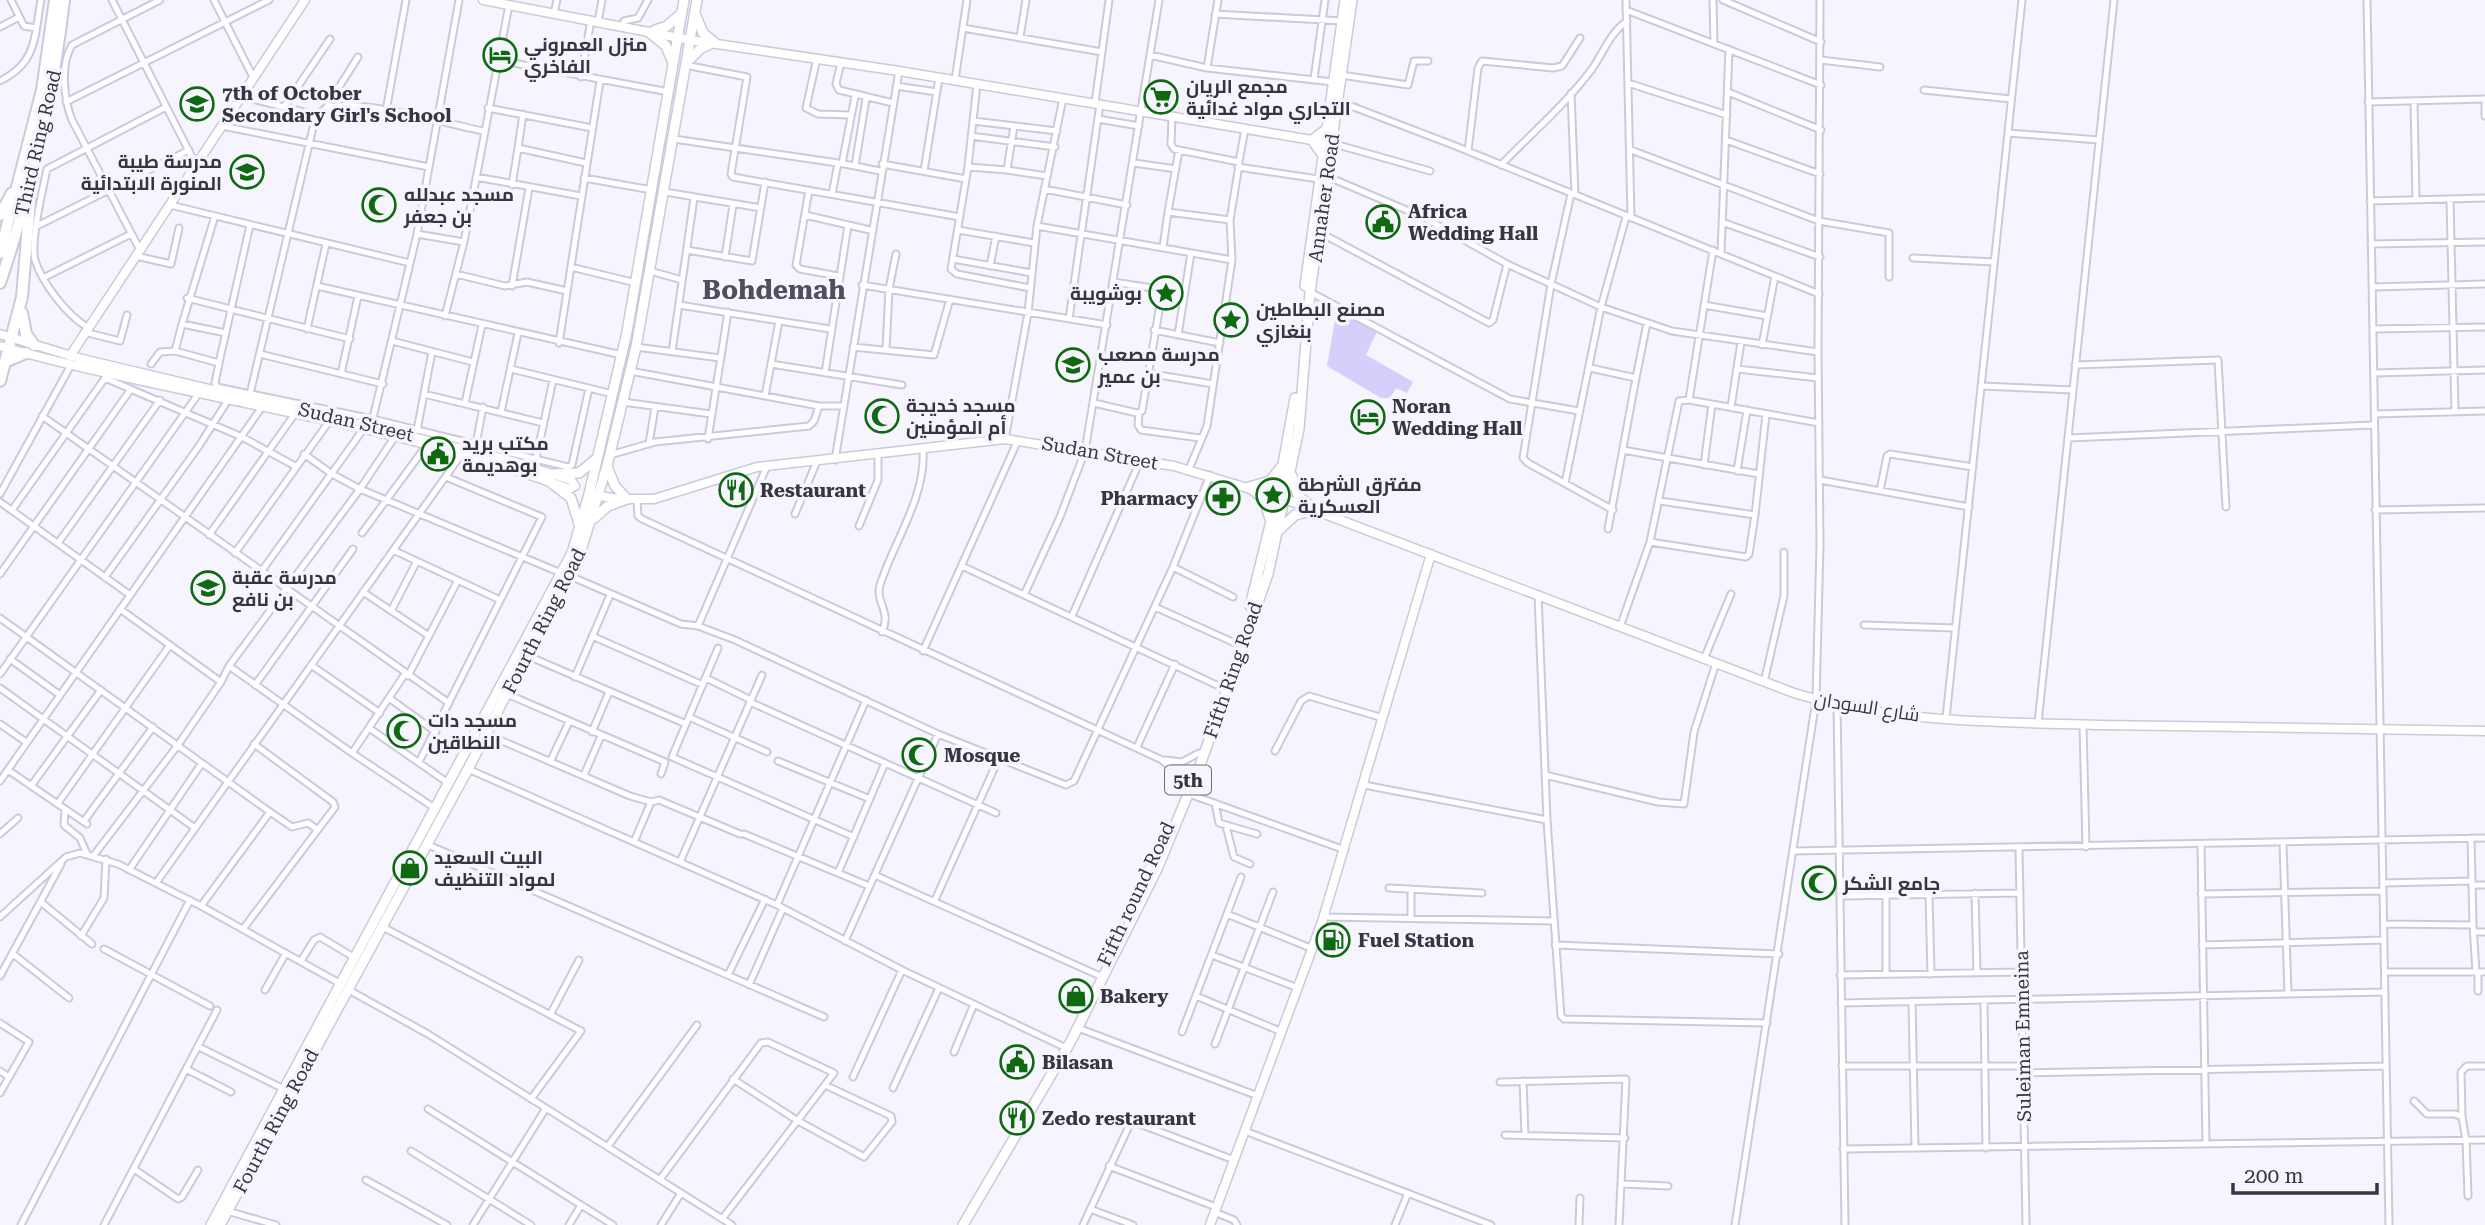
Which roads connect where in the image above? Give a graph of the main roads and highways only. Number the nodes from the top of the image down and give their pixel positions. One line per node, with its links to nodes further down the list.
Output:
1 (55, 0): 22 (highway, Third Ring Road)
2 (64, 0): 22 (highway, Third Ring Road)
3 (305, 0): 33 (main road)
4 (483, 0): 11 (main road)
5 (684, 0): 9 (main road, Fourth Ring Road)
6 (1345, 0): 10 (main road, Annaher Road)
7 (1352, 0): 10 (main road, Annaher Road)
8 (696, 5): 13 (main road, Fourth Ring Road); 14 (main road)
9 (683, 11): 11 (main road); 12 (main road, Fourth Ring Road)
10 (1345, 21): 17 (main road, Annaher Road); 19 (main road, Annaher Road)
11 (652, 31): 12 (main road); 16 (main road)
12 (678, 36): 13 (main road); 16 (main road, Fourth Ring Road)
13 (694, 39): 14 (main road); 15 (main road, Fourth Ring Road)
14 (714, 42): 15 (main road); 18 (main road)
15 (686, 64): 25 (main road, Fourth Ring Road)
16 (674, 65): 24 (main road, Fourth Ring Road)
17 (1325, 130): 18 (main road); 19 (main road, Annaher Road)
18 (1312, 140): 19 (main road); 20 (main road)
19 (1327, 142): 20 (main road, Annaher Road); 21 (main road, Annaher Road)
20 (1322, 154): 21 (main road, Annaher Road)
21 (1322, 177): 28 (main road, Annaher Road); 28 (main road, Annaher Road)
22 (25, 180): 23 (highway); 26 (highway, Third Ring Road); 27 (highway, Third Ring Road); 29 (highway)
23 (0, 215)
24 (644, 237): 25 (main road); 39 (main road, Fourth Ring Road)
25 (656, 239): 41 (main road, Fourth Ring Road)
26 (0, 253)
27 (0, 283)
28 (1308, 292): 37 (main road, Annaher Road); 40 (main road, 5th)
29 (22, 297): 31 (highway); 32 (highway)
30 (0, 334): 31 (main road, Sudan Street)
31 (8, 345): 32 (main road, Sudan Street); 34 (highway)
32 (30, 349): 33 (main road, Sudan Street); 34 (highway)
33 (70, 360): 35 (main road, Sudan Street)
34 (7, 361): 36 (highway)
35 (149, 377): 38 (main road, Sudan Street); 38 (main road, Sudan Street)
36 (0, 381)
37 (1300, 397): 42 (main road, Fifth Ring Road / 5th)
38 (368, 427): 43 (main road, Sudan Street); 43 (main road, Sudan Street)
39 (597, 457): 43 (main road); 45 (main road, Fourth Ring Road)
40 (1285, 460): 44 (main road); 46 (main road, 5th)
41 (607, 466): 45 (main road, Fourth Ring Road); 47 (main road)
42 (1292, 470): 46 (main road, Fifth Ring Road / 5th); 48 (main road)
43 (552, 478): 50 (main road)
44 (1249, 487): 46 (main road, Sudan Street); 47 (main road, Sudan Street); 51 (main road)
45 (594, 495): 47 (main road, Sudan Street); 49 (main road, Fourth Ring Road); 50 (main road, Fourth Ring Road)
46 (1281, 498): 48 (main road, شارع السودان); 51 (main road, Fifth Ring Road / 5th)
47 (632, 499): 49 (main road)
48 (1316, 510): 51 (main road); 52 (main road, شارع السودان)
49 (592, 520): 53 (main road, Fourth Ring Road)
50 (580, 529): 53 (main road, Fourth Ring Road)
51 (1274, 529): 56 (main road, 5th); 56 (main road, Fifth Ring Road / 5th)
52 (1431, 554): 54 (main road, شارع السودان); 64 (main road)
53 (566, 575): 55 (main road, Fourth Ring Road); 55 (main road, Fourth Ring Road)
54 (2485, 731)
55 (453, 786): 58 (main road, Fourth Ring Road); 58 (main road, Fourth Ring Road)
56 (1186, 792): 57 (main road, Fifth Ring Road / 5th)
57 (1108, 961): 62 (main road, Fifth round Road / 5th); 63 (main road, Fifth Ring Road / 5th)
58 (344, 987): 59 (main road, Fourth Ring Road); 59 (main road, Fourth Ring Road)
59 (256, 1151): 60 (main road, Fourth Ring Road); 61 (main road, Fourth Ring Road)
60 (211, 1225)
61 (220, 1225)
62 (956, 1225)
63 (963, 1225)
64 (1210, 1225)

